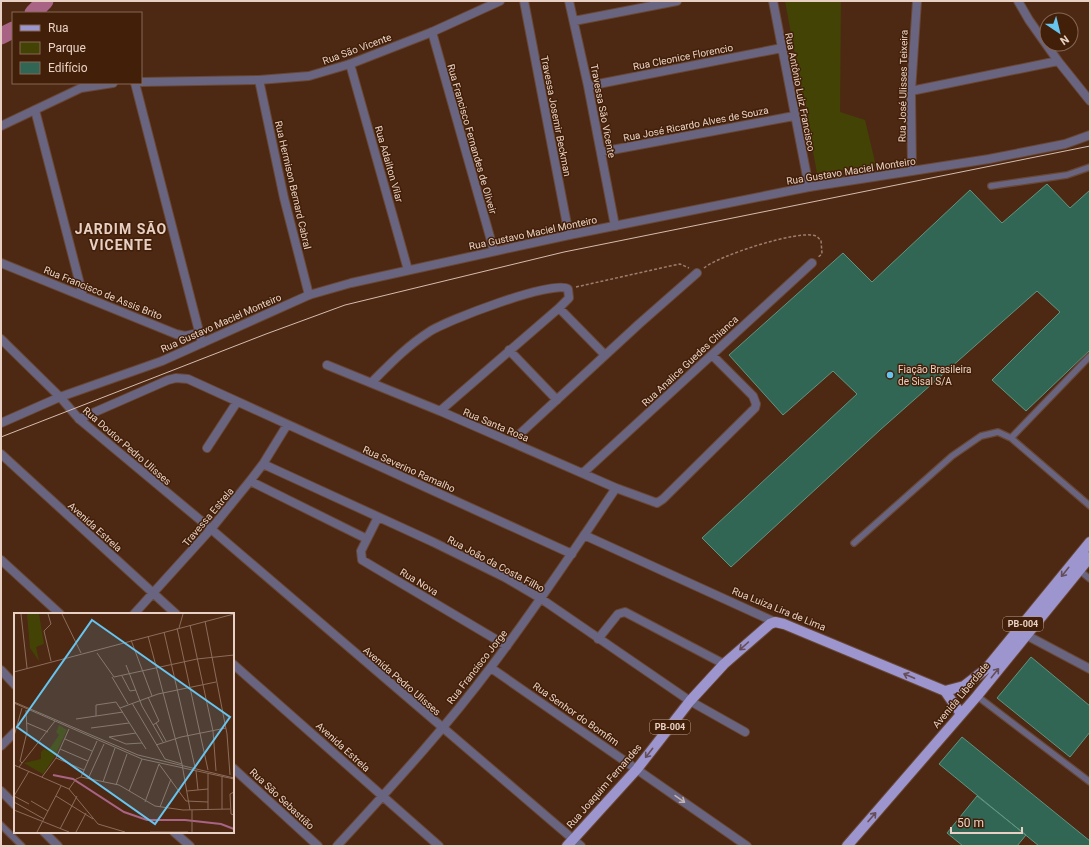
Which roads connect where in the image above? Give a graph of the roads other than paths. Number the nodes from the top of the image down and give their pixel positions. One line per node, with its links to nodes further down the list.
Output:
1 (500, 1): 9 (street, Rua São Vicente)
2 (524, 1): 30 (street, Travessa Josemir Beckman)
3 (569, 1): 8 (street, Travessa São Vicente)
4 (677, 1): 8 (street)
5 (773, 1): 10 (street, Rua Antônio Luiz Francisco)
6 (917, 1): 18 (street, Rua José Ulisses Teixeira)
7 (1018, 1): 11 (street)
8 (574, 21): 17 (street, Travessa São Vicente)
9 (432, 32): 12 (street, Rua São Vicente); 31 (street, Rua Francisco Fernandes de Oliveir)
10 (782, 48): 17 (street, Rua Cleonice Florencio); 21 (street, Rua Antônio Luiz Francisco)
11 (1058, 61): 18 (street); 19 (street)
12 (350, 64): 13 (street, Rua São Vicente); 34 (street, Rua Adailton Vilar)
13 (259, 80): 14 (street, Rua São Vicente); 36 (street, Rua Hermison Bernard Cabral)
14 (142, 82)
15 (107, 84): 20 (street)
16 (135, 84): 39 (street)
17 (588, 86): 24 (street, Travessa São Vicente)
18 (911, 91): 26 (street, Rua José Ulisses Teixeira)
19 (1090, 101)
20 (35, 110): 22 (street); 37 (street)
21 (794, 116): 24 (street, Rua José Ricardo Alves de Souza); 28 (street, Rua Antônio Luiz Francisco)
22 (1, 126)
23 (1090, 135): 26 (street, Rua Gustavo Maciel Monteiro)
24 (601, 152): 29 (street, Travessa São Vicente)
25 (1090, 167): 27 (lane)
26 (912, 171): 28 (street, Rua Gustavo Maciel Monteiro)
27 (990, 186)
28 (809, 187): 29 (street, Rua Gustavo Maciel Monteiro)
29 (615, 226): 30 (street, Rua Gustavo Maciel Monteiro)
30 (569, 234): 31 (street, Rua Gustavo Maciel Monteiro)
31 (494, 251): 34 (street, Rua Gustavo Maciel Monteiro)
32 (1, 263): 37 (street, Rua Francisco de Assis Brito)
33 (812, 263): 44 (street, Rua Analice Guedes Chianca)
34 (408, 270): 36 (street, Rua Gustavo Maciel Monteiro)
35 (697, 274): 43 (street)
36 (309, 295): 41 (street, Rua Gustavo Maciel Monteiro)
37 (83, 296): 39 (street, Rua Francisco de Assis Brito)
38 (559, 308): 42 (street); 43 (street); 47 (street)
39 (198, 333): 41 (street)
40 (1, 340): 48 (street, Rua Doutor Pedro Ulisses)
41 (202, 343): 48 (street, Rua Gustavo Maciel Monteiro)
42 (509, 350): 49 (street); 51 (street)
43 (605, 355): 49 (street)
44 (712, 355): 60 (street, Rua Analice Guedes Chianca); 62 (street, Rua Santa Rosa)
45 (1090, 356): 55 (lane)
46 (327, 365): 47 (street, Rua Santa Rosa)
47 (371, 383): 51 (street, Rua Santa Rosa)
48 (60, 397): 52 (street, Rua Doutor Pedro Ulisses); 53 (street, Rua Gustavo Maciel Monteiro)
49 (557, 400): 56 (street)
50 (237, 402): 52 (street, Rua Severino Ramalho); 54 (street, Rua Severino Ramalho); 57 (street)
51 (440, 411): 56 (street, Rua Santa Rosa)
52 (79, 420): 65 (street, Rua Doutor Pedro Ulisses)
53 (1, 423)
54 (287, 425): 59 (street, Travessa Estrela); 70 (street, Rua Severino Ramalho)
55 (1011, 438): 63 (lane); 69 (lane)
56 (511, 442): 60 (street, Rua Santa Rosa)
57 (207, 448)
58 (1, 454): 75 (street, Avenida Estrela)
59 (263, 464): 61 (street, Travessa Estrela); 64 (street, Rua João da Costa Filho)
60 (583, 473): 62 (street, Rua Santa Rosa)
61 (250, 481): 65 (street, Travessa Estrela); 67 (street)
62 (616, 488): 66 (street, Rua Francisco Jorge)
63 (1090, 506)
64 (378, 517): 67 (street, Rua Nova); 76 (street, Rua João da Costa Filho)
65 (211, 529): 75 (street, Travessa Estrela); 94 (street, Avenida Pedro Ulisses)
66 (584, 535): 70 (street, Rua Francisco Jorge); 80 (street, Rua Luiza Lira de Lima)
67 (367, 539): 83 (street, Rua Nova)
68 (1090, 542): 90 (main road, Avenida Liberdade / PB-004, one-way to 90)
69 (854, 543)
70 (572, 554): 76 (street, Rua Francisco Jorge)
71 (1090, 557): 73 (main road, Avenida Liberdade / PB-004)
72 (1, 560): 77 (street)
73 (1079, 570): 74 (lane); 81 (main road, Avenida Liberdade / PB-004)
74 (1090, 579)
75 (154, 594): 78 (street, Travessa Estrela); 79 (street, Avenida Estrela)
76 (540, 598): 82 (street, Rua João da Costa Filho); 83 (street, Rua Francisco Jorge)
77 (59, 613)
78 (135, 613)
79 (175, 613)
80 (775, 622): 84 (main road, Rua Joaquim Fernandes / PB-004, one-way to 84); 90 (main road, Rua Luiza Lira de Lima, one-way to 80)
81 (1026, 635): 87 (street); 91 (main road, Avenida Liberdade / PB-004, one-way to 81)
82 (598, 639): 84 (street); 92 (street, Rua João da Costa Filho)
83 (506, 646): 86 (street, Rua Francisco Jorge)
84 (724, 664): 92 (main road, Rua Joaquim Fernandes / PB-004)
85 (234, 665): 102 (street, Avenida Estrela)
86 (491, 668): 94 (street, Rua Francisco Jorge); 99 (street, Rua Senhor do Bomfim)
87 (1090, 669)
88 (1, 670): 89 (street)
89 (14, 685)
90 (945, 691): 93 (main road)
91 (977, 696): 93 (main road, Avenida Liberdade / PB-004); 100 (lane)
92 (690, 701): 95 (street, Rua João da Costa Filho); 99 (main road, Rua Joaquim Fernandes / PB-004, one-way to 99)
93 (961, 714): 115 (main road, Avenida Liberdade / PB-004, one-way to 93)
94 (441, 728): 102 (street, Rua Francisco Jorge); 107 (street, Avenida Pedro Ulisses)
95 (745, 732)
96 (14, 733): 97 (street)
97 (1, 746)
98 (234, 769): 111 (street, Rua São Sebastião)
99 (637, 769): 107 (main road, Rua Joaquim Fernandes / PB-004); 114 (street, Rua Senhor do Bomfim, one-way to 114)
100 (1090, 782)
101 (1, 792): 103 (street)
102 (383, 796): 112 (street, Rua Francisco Jorge); 113 (street, Avenida Estrela)
103 (14, 804)
104 (1, 825): 108 (lane)
105 (45, 833): 109 (street)
106 (175, 833): 110 (street)
107 (574, 844)
108 (22, 846)
109 (58, 846)
110 (190, 846)
111 (318, 846)
112 (337, 846)
113 (439, 846)
114 (747, 846)
115 (846, 846)

